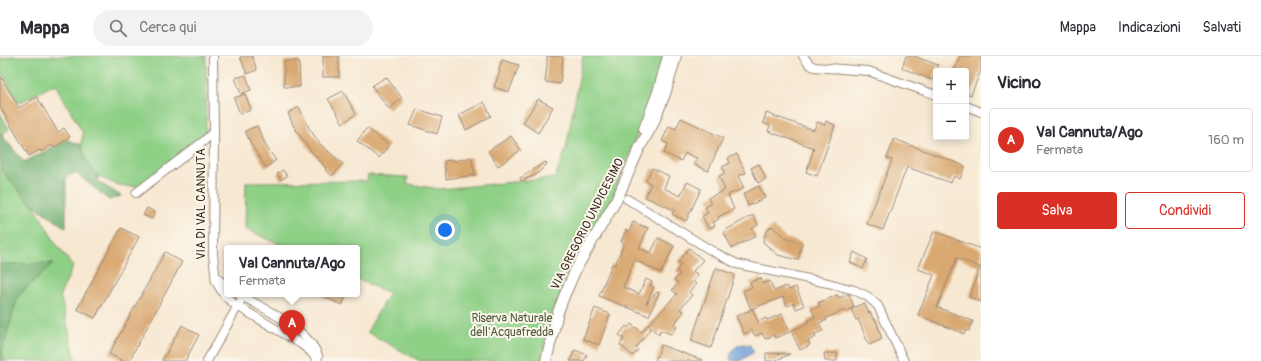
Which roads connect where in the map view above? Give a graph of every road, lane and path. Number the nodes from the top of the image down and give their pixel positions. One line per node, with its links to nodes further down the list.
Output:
1 (213, 56): 8 (street, VIA DI VAL CANNUTA)
2 (668, 56): 9 (street, VIA GREGORIO UNDICESIMO)
3 (676, 56): 9 (street, VIA GREGORIO UNDICESIMO)
4 (803, 56): 5 (street)
5 (933, 94)
6 (969, 107): 7 (street)
7 (981, 112)
8 (214, 131): 10 (street, VIA DI VAL CANNUTA); 12 (street, VIA DI VAL CANNUTA)
9 (640, 147): 21 (street, VIA GREGORIO UNDICESIMO)
10 (136, 193)
11 (627, 199): 22 (street)
12 (215, 277): 13 (street); 14 (street, VIA DI VAL CANNUTA)
13 (224, 284)
14 (224, 294)
15 (227, 297): 18 (street, VIA DI VAL CANNUTA)
16 (240, 297): 18 (street)
17 (244, 297): 20 (street, VIA DI VAL CANNUTA)
18 (238, 306): 19 (street); 20 (street, VIA DI VAL CANNUTA)
19 (207, 361)
20 (318, 361)
21 (546, 361)
22 (904, 361)

